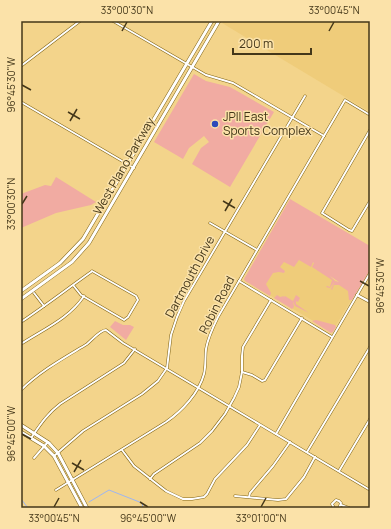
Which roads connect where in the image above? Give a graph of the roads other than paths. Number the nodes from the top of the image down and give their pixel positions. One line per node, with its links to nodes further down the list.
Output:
1 (80, 21): 6 (street)
2 (113, 21): 5 (street)
3 (212, 21): 5 (main road, West Plano Parkway)
4 (219, 21): 7 (main road, West Plano Parkway)
5 (186, 64): 7 (street); 10 (main road, West Plano Parkway)
6 (21, 66)
7 (192, 67): 11 (main road, West Plano Parkway); 13 (street)
8 (305, 96): 13 (street, Dartmouth Drive)
9 (21, 102): 16 (street)
10 (159, 112): 11 (main road); 16 (main road, West Plano Parkway)
11 (164, 115): 17 (main road, West Plano Parkway)
12 (370, 115): 15 (street, Robin Road)
13 (292, 117): 15 (street); 20 (street, Dartmouth Drive)
14 (370, 130): 18 (street)
15 (324, 136): 21 (street, Robin Road)
16 (128, 164): 17 (street); 25 (main road, West Plano Parkway)
17 (134, 168): 29 (main road, West Plano Parkway)
18 (370, 201)
19 (210, 223): 20 (street)
20 (225, 232): 21 (street); 39 (street, Dartmouth Drive)
21 (257, 250): 23 (street, Robin Road)
22 (370, 273): 27 (street)
23 (239, 281): 30 (street); 41 (street, Robin Road)
24 (73, 285): 28 (street); 28 (street); 32 (street)
25 (21, 291)
26 (34, 293): 32 (street)
27 (357, 295): 31 (street); 35 (street)
28 (84, 296): 36 (street)
29 (21, 299)
30 (271, 300): 33 (street); 40 (street)
31 (370, 302)
32 (44, 306): 34 (street)
33 (302, 318): 35 (street); 40 (street)
34 (21, 322)
35 (332, 336): 49 (street)
36 (21, 344)
37 (370, 347): 55 (street)
38 (135, 349): 39 (street); 42 (street); 48 (street)
39 (167, 368): 41 (street); 56 (street)
40 (242, 372): 43 (street)
41 (198, 387): 43 (street); 54 (street, Robin Road)
42 (21, 390)
43 (230, 406): 45 (street); 61 (street)
44 (370, 419): 60 (street)
45 (260, 424): 49 (street); 61 (street)
46 (21, 425): 48 (main road)
47 (21, 432): 50 (main road)
48 (34, 433): 50 (street); 51 (main road)
49 (276, 434): 52 (street)
50 (31, 438): 53 (main road)
51 (48, 442): 53 (street); 56 (main road)
52 (290, 442): 55 (street); 67 (street)
53 (44, 446): 57 (main road); 59 (street)
54 (122, 450): 61 (street); 62 (street, Robin Road)
55 (307, 452): 58 (street)
56 (58, 453): 57 (street); 62 (main road)
57 (54, 456): 63 (main road)
58 (315, 457): 60 (street); 67 (street)
59 (34, 458)
60 (339, 471): 65 (street)
61 (150, 479)
62 (73, 481): 63 (street, Robin Road); 70 (main road)
63 (69, 483): 64 (street, Robin Road); 69 (main road)
64 (56, 490)
65 (370, 490)
66 (235, 496): 67 (street)
67 (249, 497)
68 (341, 505): 71 (street); 72 (street); 73 (street)
69 (82, 508)
70 (87, 508)
71 (334, 508)
72 (339, 508)
73 (349, 508)

